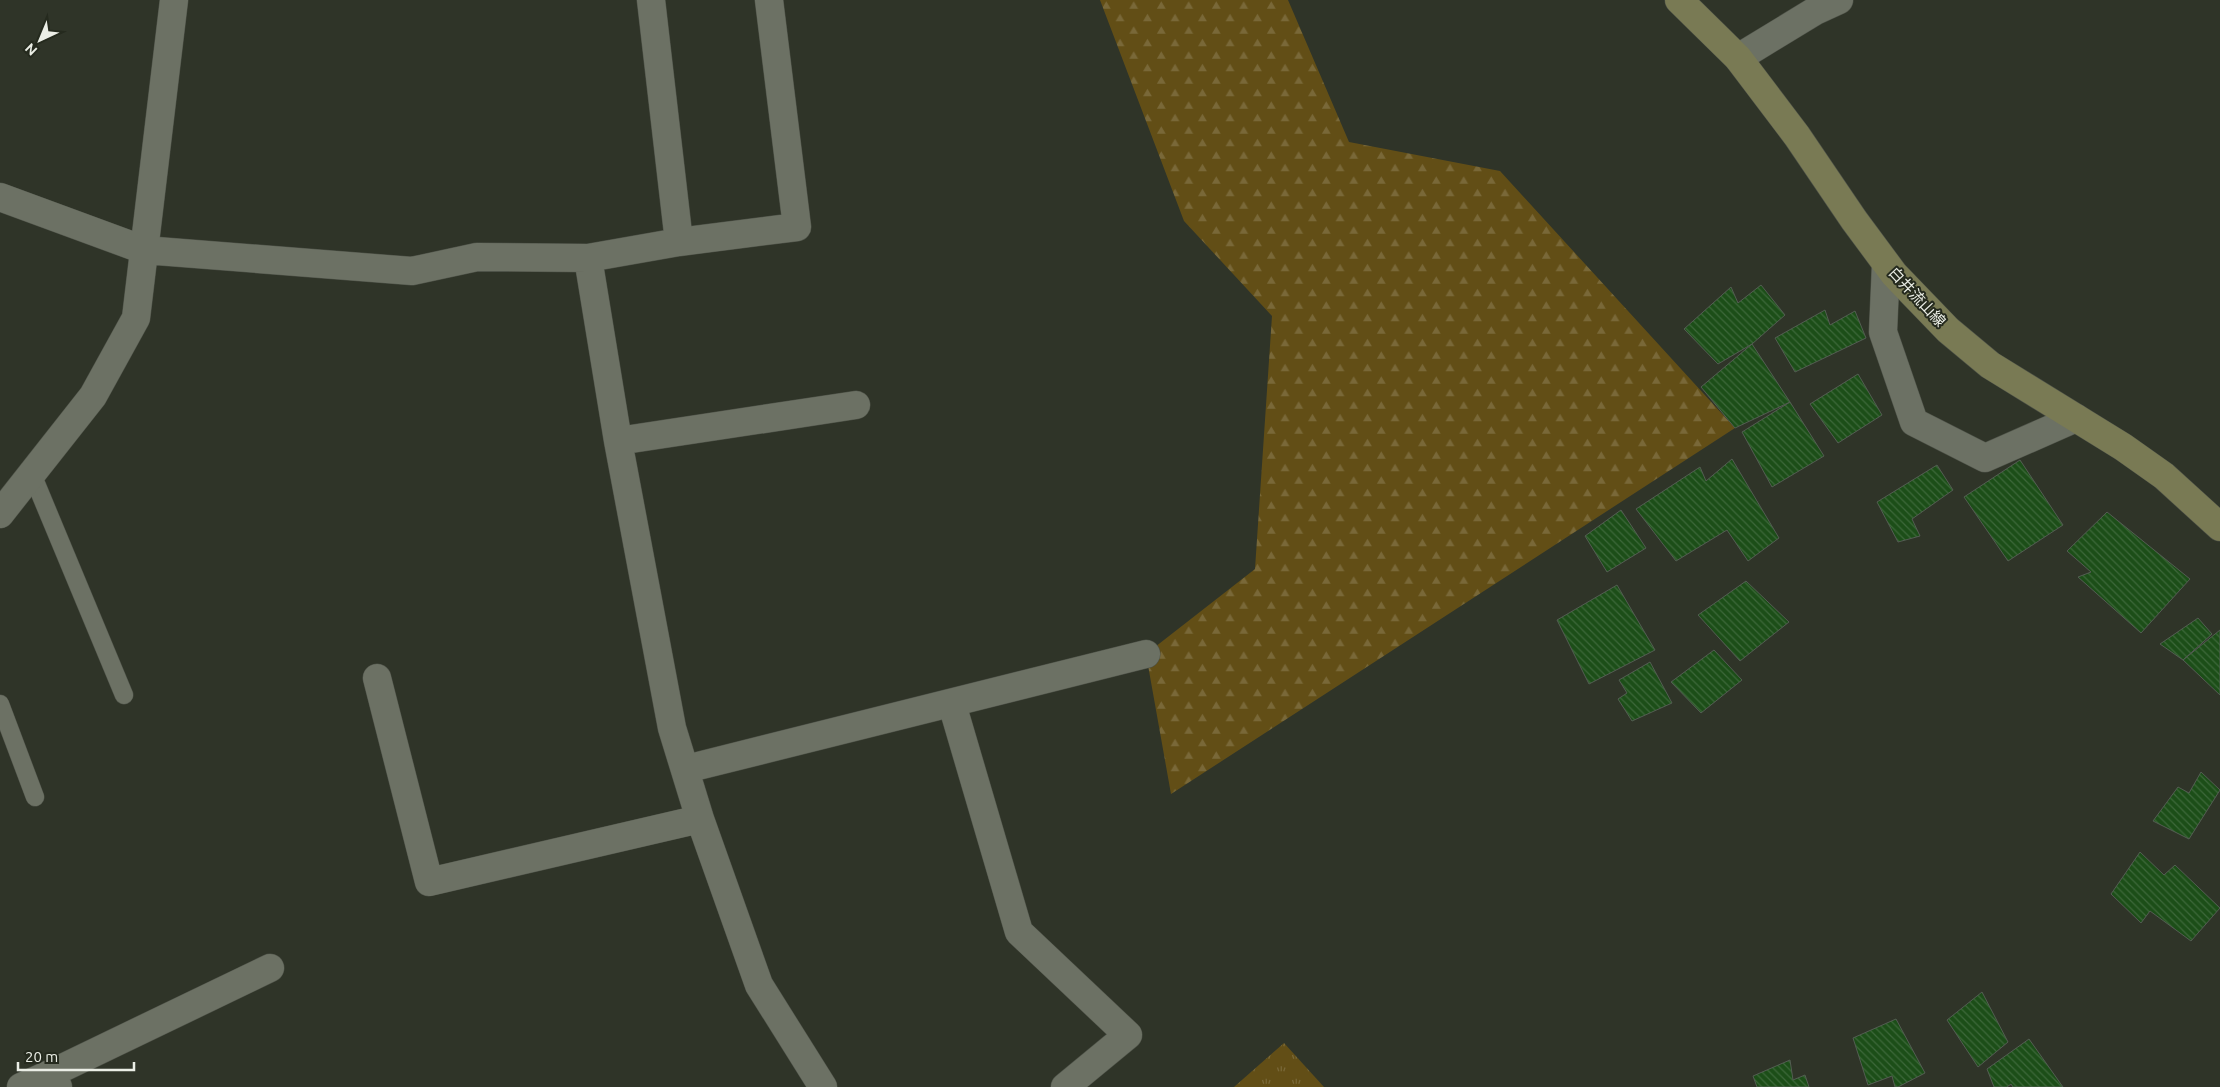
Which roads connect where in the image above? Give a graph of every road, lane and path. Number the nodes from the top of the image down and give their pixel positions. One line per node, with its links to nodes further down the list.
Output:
1 (174, 0): 9 (street)
2 (651, 0): 8 (street)
3 (769, 0): 8 (street)
4 (1679, 0): 6 (main road, 白井流山線)
5 (1839, 0): 6 (street)
6 (1738, 58): 11 (main road, 白井流山線)
7 (0, 197): 9 (street)
8 (679, 242): 10 (street)
9 (144, 250): 10 (street); 15 (street)
10 (588, 258): 14 (street)
11 (1886, 264): 13 (main road, 白井流山線); 13 (street)
12 (856, 405): 14 (street)
13 (2076, 418): 17 (main road, 白井流山線)
14 (618, 442): 23 (street)
15 (32, 474): 16 (street); 20 (lane)
16 (0, 514)
17 (2220, 527)
18 (1146, 654): 22 (street)
19 (376, 678): 25 (street)
20 (124, 695)
21 (0, 704): 24 (lane)
22 (952, 704): 23 (street); 30 (street)
23 (686, 769): 25 (street)
24 (35, 797)
25 (700, 819): 29 (street)
26 (270, 968): 27 (street)
27 (55, 1080): 28 (street)
28 (21, 1087)
29 (823, 1087)
30 (1064, 1087)

